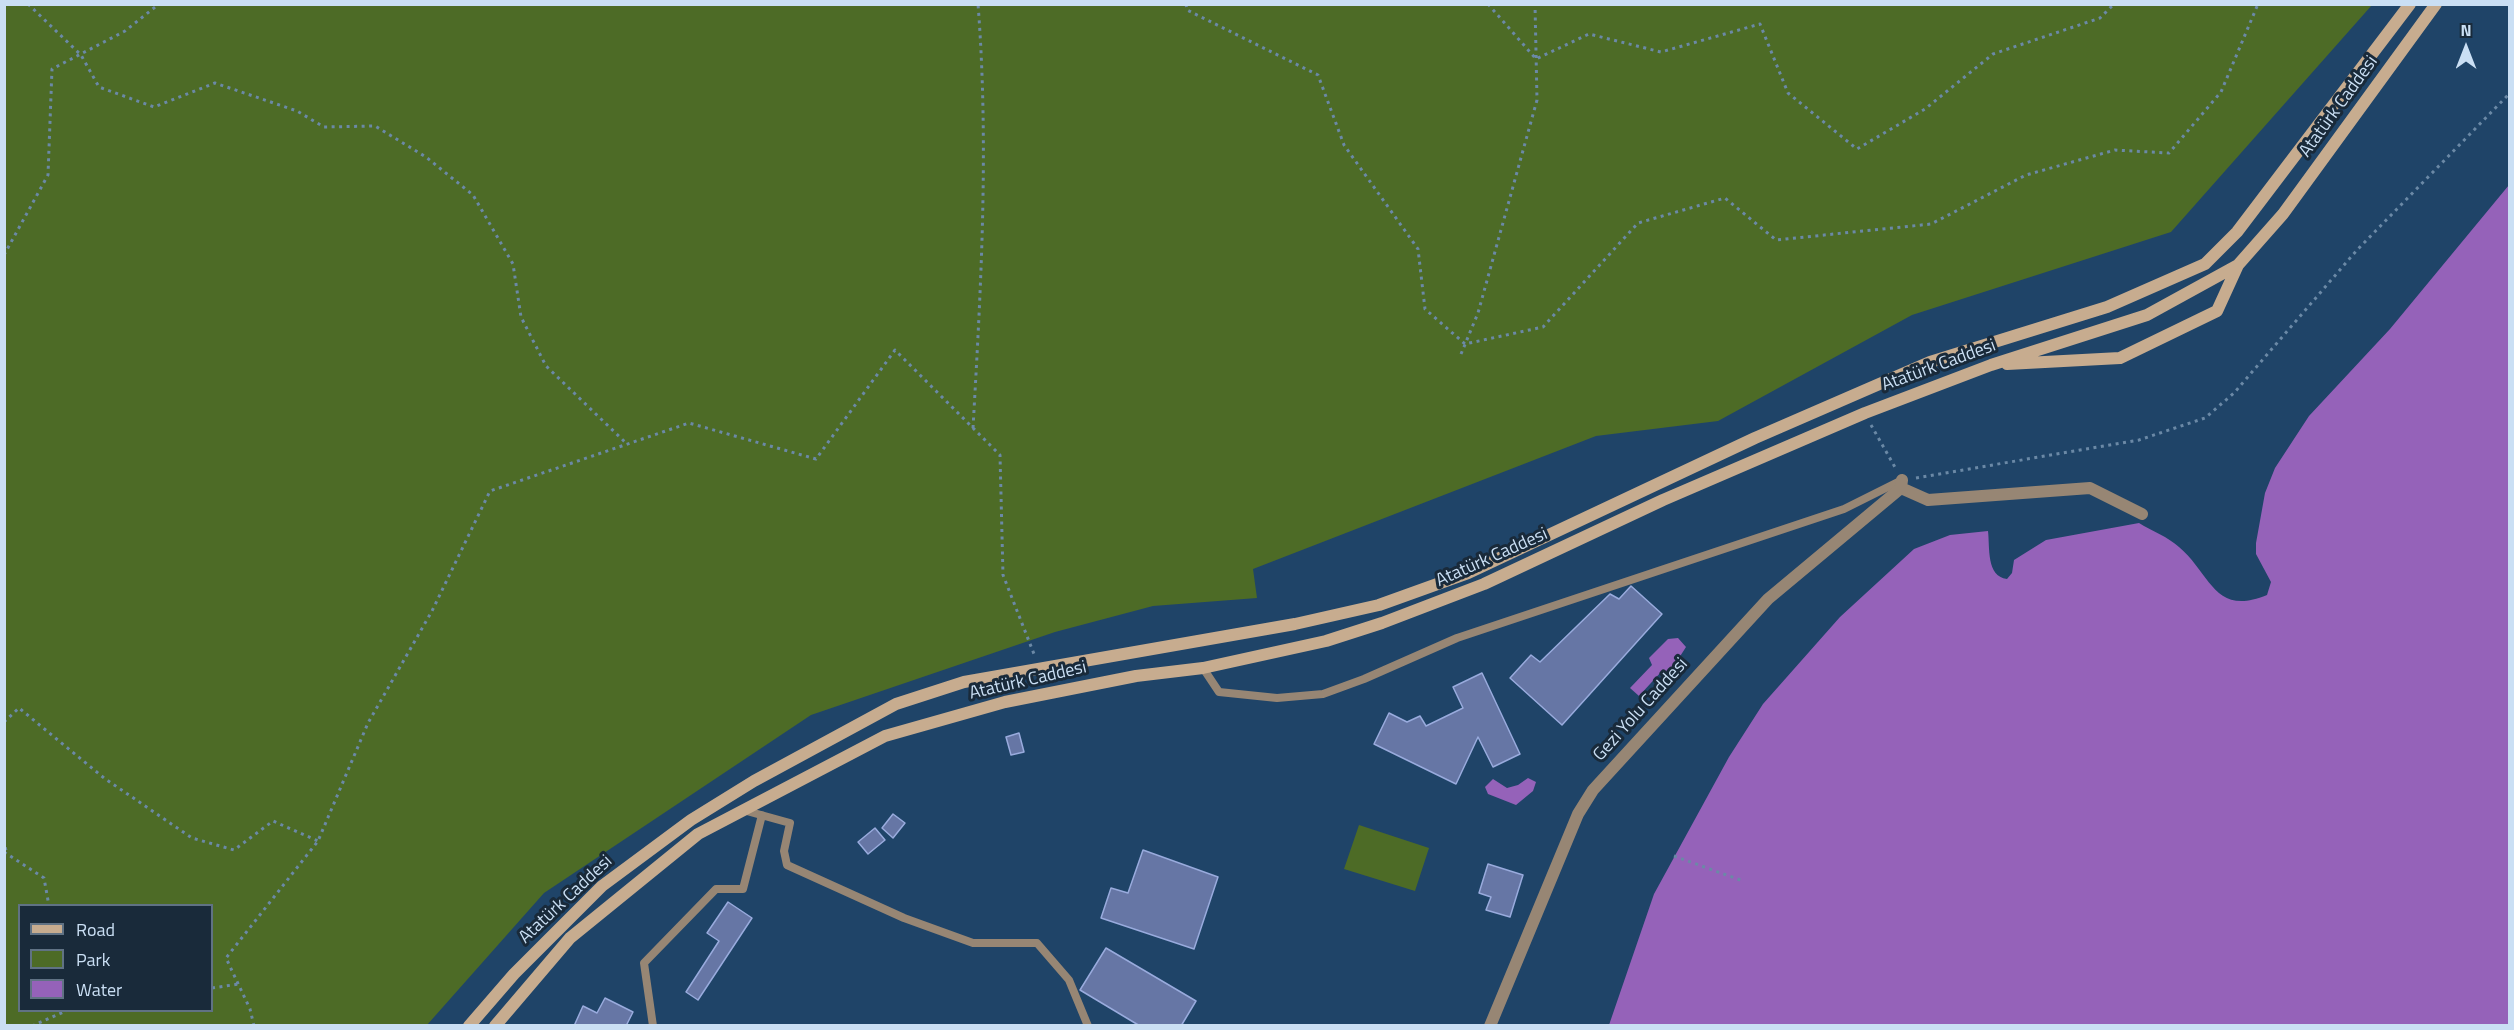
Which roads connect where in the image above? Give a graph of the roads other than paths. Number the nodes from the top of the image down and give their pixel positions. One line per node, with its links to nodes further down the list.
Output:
1 (2410, 4): 10 (street, Atatürk Caddesi)
2 (2436, 4): 3 (street, Atatürk Caddesi)
3 (2238, 265): 4 (street, Atatürk Caddesi); 4 (street)
4 (1991, 365): 7 (street, Atatürk Caddesi)
5 (1902, 484): 6 (street); 7 (lane); 14 (street, Gezi Yolu Caddesi)
6 (2142, 514)
7 (1203, 668): 8 (street, Atatürk Caddesi)
8 (742, 810): 9 (lane); 11 (street, Atatürk Caddesi)
9 (762, 815): 12 (lane); 13 (lane)
10 (469, 1026)
11 (495, 1026)
12 (653, 1026)
13 (1088, 1026)
14 (1490, 1026)

